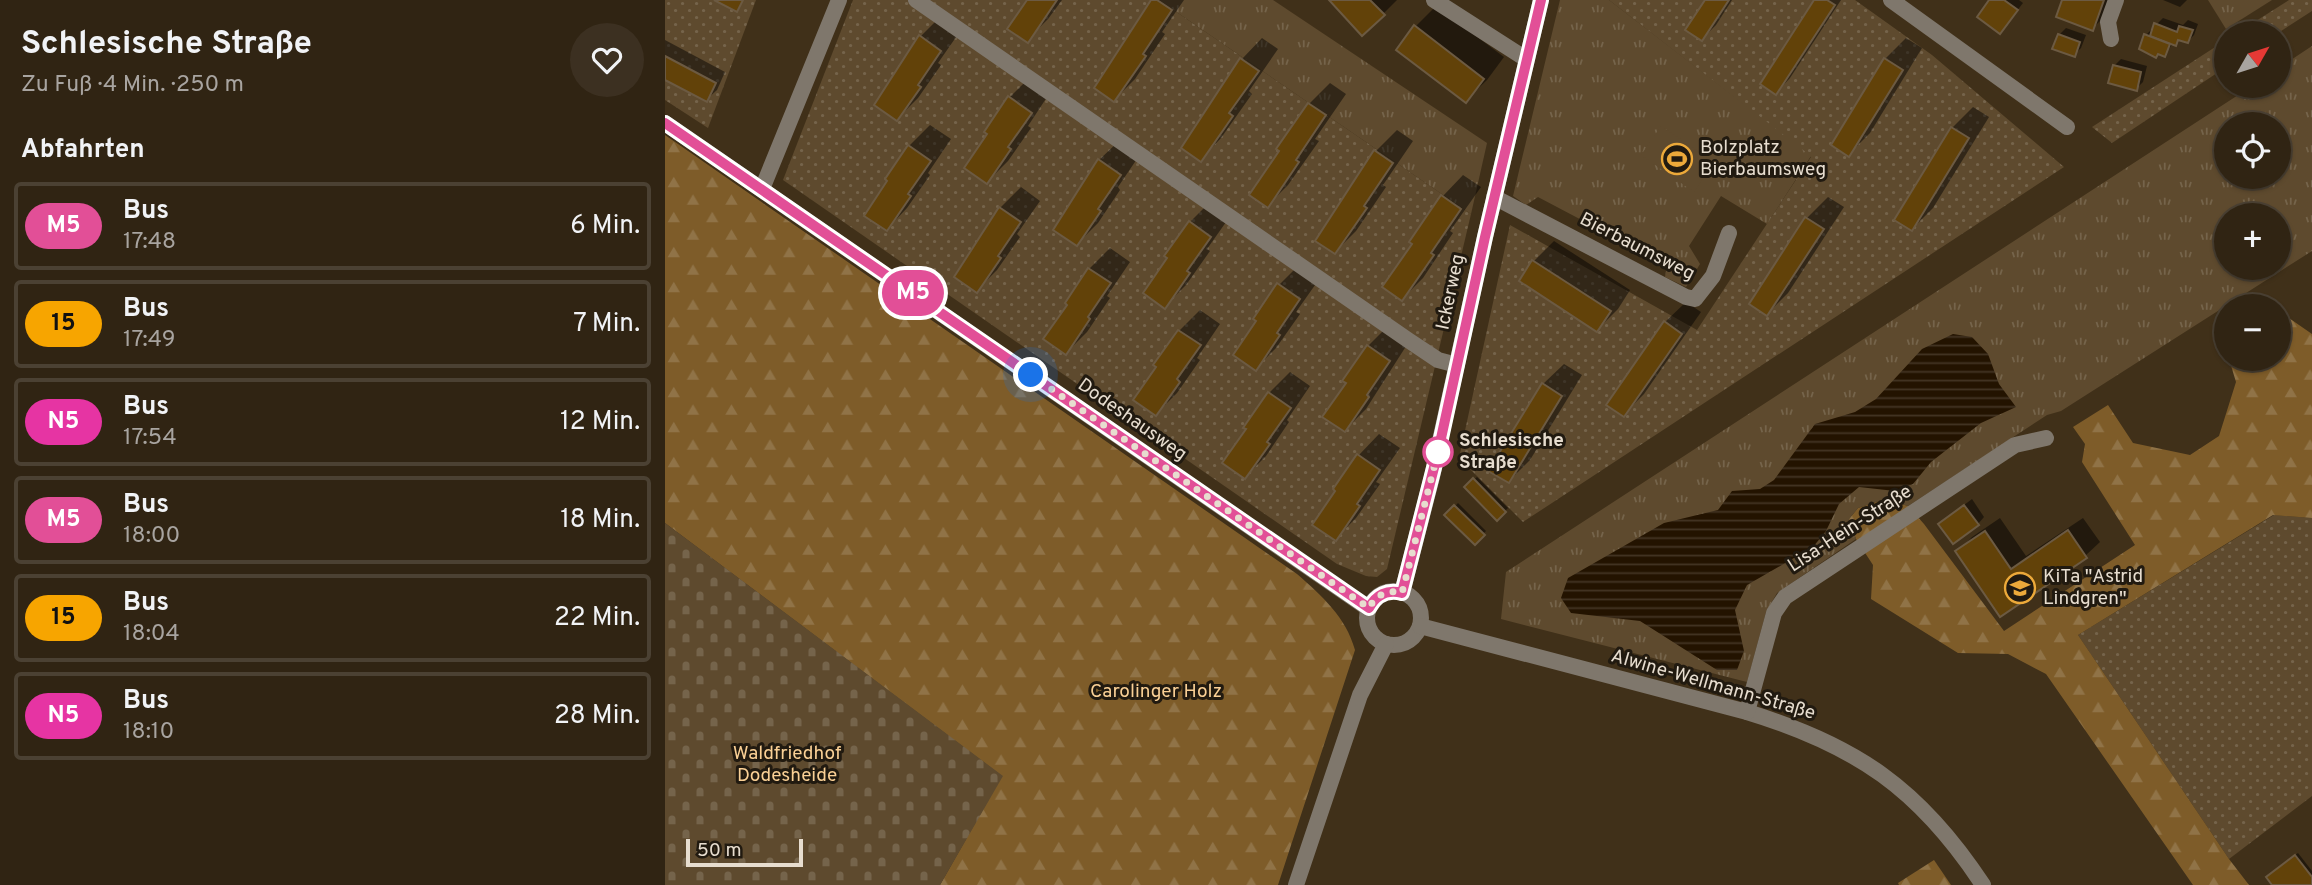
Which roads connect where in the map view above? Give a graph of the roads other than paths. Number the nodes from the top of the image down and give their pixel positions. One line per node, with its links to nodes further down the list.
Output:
1 (839, 0): 11 (street)
2 (916, 0): 14 (street)
3 (1434, 0): 8 (street)
4 (1541, 0): 8 (street, Ickerweg)
5 (1891, 0): 10 (street)
6 (2116, 0): 7 (street)
7 (2111, 39)
8 (1526, 59): 12 (street, Ickerweg)
9 (665, 123): 11 (street, Dodeshausweg)
10 (2067, 127)
11 (762, 189): 17 (street, Dodeshausweg)
12 (1494, 197): 13 (street, Bierbaumsweg); 14 (street, Ickerweg)
13 (1729, 233)
14 (1457, 365): 16 (street, Ickerweg)
15 (2046, 438): 20 (street, Lisa-Hein-Straße)
16 (1402, 593): 17 (street); 18 (street)
17 (1369, 608): 19 (street)
18 (1420, 626): 19 (street); 20 (street, Alwine-Wellmann-Straße)
19 (1386, 644): 21 (street)
20 (1747, 712): 22 (street, Alwine-Wellmann-Straße)
21 (1296, 885)
22 (1983, 885)

